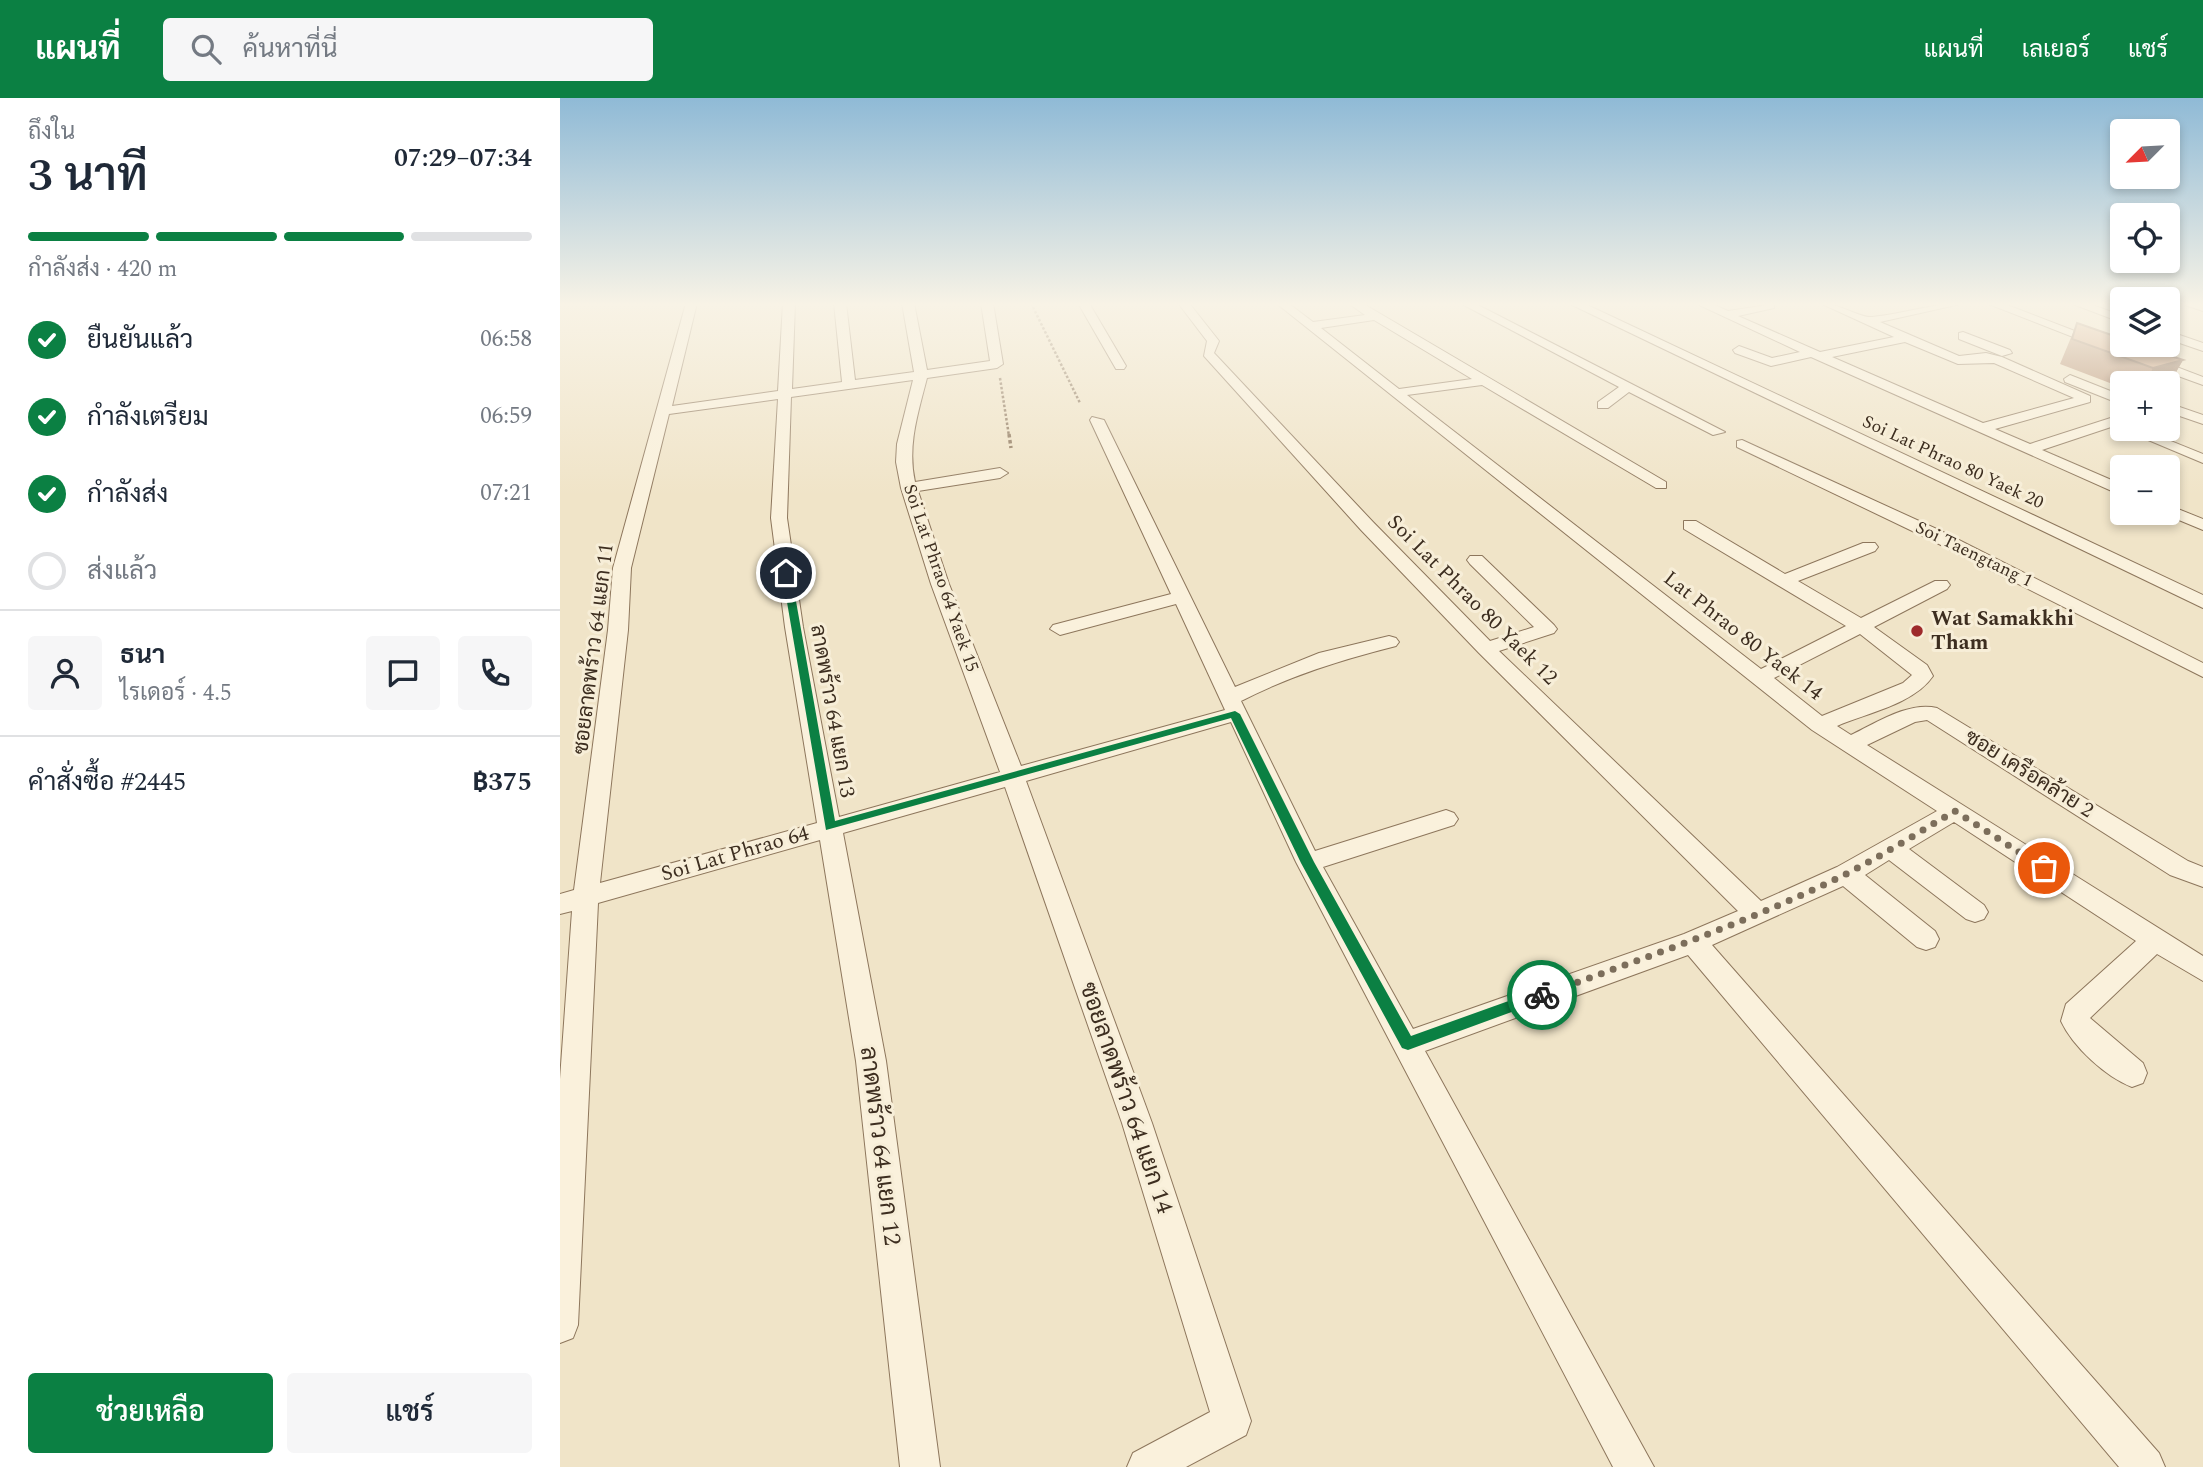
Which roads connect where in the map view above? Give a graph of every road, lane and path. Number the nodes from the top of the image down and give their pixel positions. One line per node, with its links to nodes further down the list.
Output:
1 (676, 367): 26 (street, ซอยลาดพร้าว 64 แยก 11)
2 (787, 367): 23 (street, ลาดพร้าว 64 แยก 13)
3 (847, 367): 20 (street)
4 (920, 367): 17 (street)
5 (975, 367): 17 (street)
6 (997, 367): 35 (path)
7 (1065, 367): 27 (path)
8 (1221, 367): 54 (street, Soi Lat Phrao 80 Yaek 12)
9 (1363, 367): 22 (street, Lat Phrao 80 Yaek 14)
10 (1458, 367): 18 (street)
11 (1590, 367): 21 (street)
12 (1708, 367): 50 (street, Soi Lat Phrao 80 Yaek 20)
13 (1844, 367): 31 (street)
14 (2014, 367): 31 (street)
15 (2039, 367): 24 (street)
16 (2165, 367): 19 (street)
17 (921, 374): 20 (street); 41 (street, Soi Lat Phrao 64 Yaek 15)
18 (1482, 381): 22 (street); 39 (street)
19 (2203, 381)
20 (849, 384): 23 (street)
21 (1628, 386): 25 (street); 32 (street)
22 (1396, 393): 56 (street, Lat Phrao 80 Yaek 14)
23 (786, 394): 26 (street); 63 (street, ลาดพร้าว 64 แยก 13)
24 (2110, 396)
25 (1603, 405)
26 (665, 411): 68 (street, ซอยลาดพร้าว 64 แยก 11)
27 (1088, 411): 49 (street)
28 (2180, 411): 29 (street)
29 (2203, 419)
30 (2110, 425): 36 (street)
31 (1979, 429): 36 (street)
32 (1718, 432)
33 (2160, 441): 37 (street)
34 (1742, 444): 55 (street, Soi Taengtang 1)
35 (1011, 448)
36 (2027, 450): 40 (street)
37 (2203, 458)
38 (1000, 473): 41 (street)
39 (1661, 485)
40 (2110, 485)
41 (909, 488): 60 (street, Soi Lat Phrao 64 Yaek 15)
42 (2180, 515): 44 (street)
43 (1690, 525): 47 (street)
44 (2203, 525)
45 (1869, 547): 47 (street)
46 (1476, 560): 54 (street)
47 (1785, 580): 51 (street)
48 (1941, 585): 51 (street)
49 (1179, 598): 52 (street); 57 (street)
50 (2203, 602)
51 (1862, 627): 56 (street); 58 (street)
52 (1060, 629)
53 (1389, 642): 57 (street, Soi Lat Phrao 64)
54 (1486, 649): 70 (street, Soi Lat Phrao 80 Yaek 12)
55 (2203, 671)
56 (1759, 678): 58 (street, Lat Phrao 80 Yaek 14)
57 (1231, 707): 60 (street, Soi Lat Phrao 64); 65 (street)
58 (1820, 725): 59 (street, Lat Phrao 80 Yaek 14)
59 (1850, 744): 61 (street, Lat Phrao 80 Yaek 14); 67 (street, ซอย เครือคล้าย 2)
60 (1013, 776): 63 (street, Soi Lat Phrao 64); 81 (street, ซอยลาดพร้าว 64 แยก 14)
61 (1955, 811): 64 (street); 72 (street, Lat Phrao 80 Yaek 14)
62 (1446, 820): 65 (street)
63 (831, 827): 68 (street, Soi Lat Phrao 64); 80 (street, ลาดพร้าว 64 แยก 12)
64 (1890, 848): 66 (street); 69 (street)
65 (1308, 863): 76 (street)
66 (1846, 874): 70 (street); 71 (street)
67 (2203, 877)
68 (573, 901): 74 (street, ซอยลาดพร้าว 64 แยก 11)
69 (1975, 912)
70 (1758, 914): 73 (street)
71 (1926, 939)
72 (2155, 940): 75 (street, Lat Phrao 80 Yaek 14); 77 (street)
73 (1693, 942): 76 (street); 83 (street)
74 (571, 958): 78 (street, ซอยลาดพร้าว 64 แยก 11)
75 (2203, 970)
76 (1408, 1044): 82 (street)
77 (2132, 1073)
78 (565, 1192): 79 (street, ซอยลาดพร้าว 64 แยก 11)
79 (560, 1325)
80 (920, 1467)
81 (1147, 1467)
82 (1634, 1467)
83 (2145, 1467)

